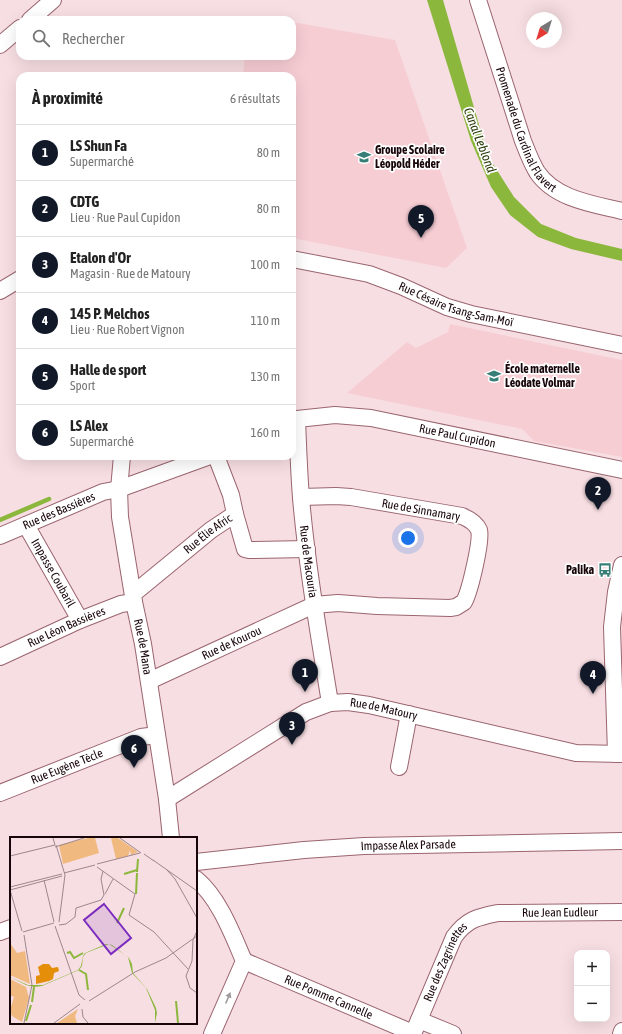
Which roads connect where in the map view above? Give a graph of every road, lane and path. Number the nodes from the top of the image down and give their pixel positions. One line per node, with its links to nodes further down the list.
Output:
1 (53, 0): 3 (street)
2 (478, 0): 6 (street, Promenade du Cardinal Flavert)
3 (35, 16)
4 (16, 31): 5 (street)
5 (0, 45)
6 (622, 212)
7 (296, 260): 10 (street, Rue Césaire Tsang-Sam-Moï)
8 (16, 281): 9 (street)
9 (0, 291)
10 (622, 345)
11 (296, 420): 16 (street, Rue Paul Cupidon)
12 (296, 433): 18 (street, Rue de Macouria)
13 (122, 460): 17 (street, Rue de Mana)
14 (199, 460): 17 (street)
15 (218, 460): 19 (street, Rue Élie Afric)
16 (622, 470)
17 (119, 489): 20 (street, Rue des Bassières); 24 (street, Rue de Mana)
18 (301, 497): 22 (street, Rue de Macouria); 25 (street, Rue de Sinnamary)
19 (236, 514): 22 (street); 24 (street, Rue Élie Afric)
20 (26, 525): 21 (street, Rue des Bassières); 26 (street, Impasse Coubaril)
21 (0, 536)
22 (307, 549): 25 (street, Rue de Macouria)
23 (622, 565): 32 (street)
24 (134, 598): 26 (street, Rue Léon Bassières); 28 (street, Rue de Mana)
25 (314, 605): 28 (street, Rue de Kourou); 29 (street, Rue de Macouria)
26 (80, 620): 27 (street, Rue Léon Bassières)
27 (0, 657)
28 (149, 681): 31 (street, Rue de Mana)
29 (330, 703): 30 (street, Rue de Matoury); 35 (street, Rue de Matoury)
30 (409, 714): 32 (street, Rue de Matoury); 33 (street)
31 (157, 735): 34 (street, Rue Eugène Tècle); 35 (street, Rue de Mana)
32 (619, 754)
33 (399, 767)
34 (0, 793)
35 (167, 799): 36 (street, Rue de Mana)
36 (172, 837)
37 (622, 841): 38 (street, Impasse Alex Parsade)
38 (197, 862)
39 (197, 880): 44 (street)
40 (622, 912): 41 (street, Rue Jean Eudleur)
41 (498, 914): 45 (street, Rue des Zagrinettes)
42 (10, 928): 43 (street)
43 (0, 932)
44 (244, 961): 45 (street, Rue Pomme Cannelle); 47 (street, one-way to 44)
45 (415, 1029): 48 (street, Rue Pomme Cannelle)
46 (622, 1031): 49 (street)
47 (212, 1034)
48 (453, 1034)
49 (621, 1034)

